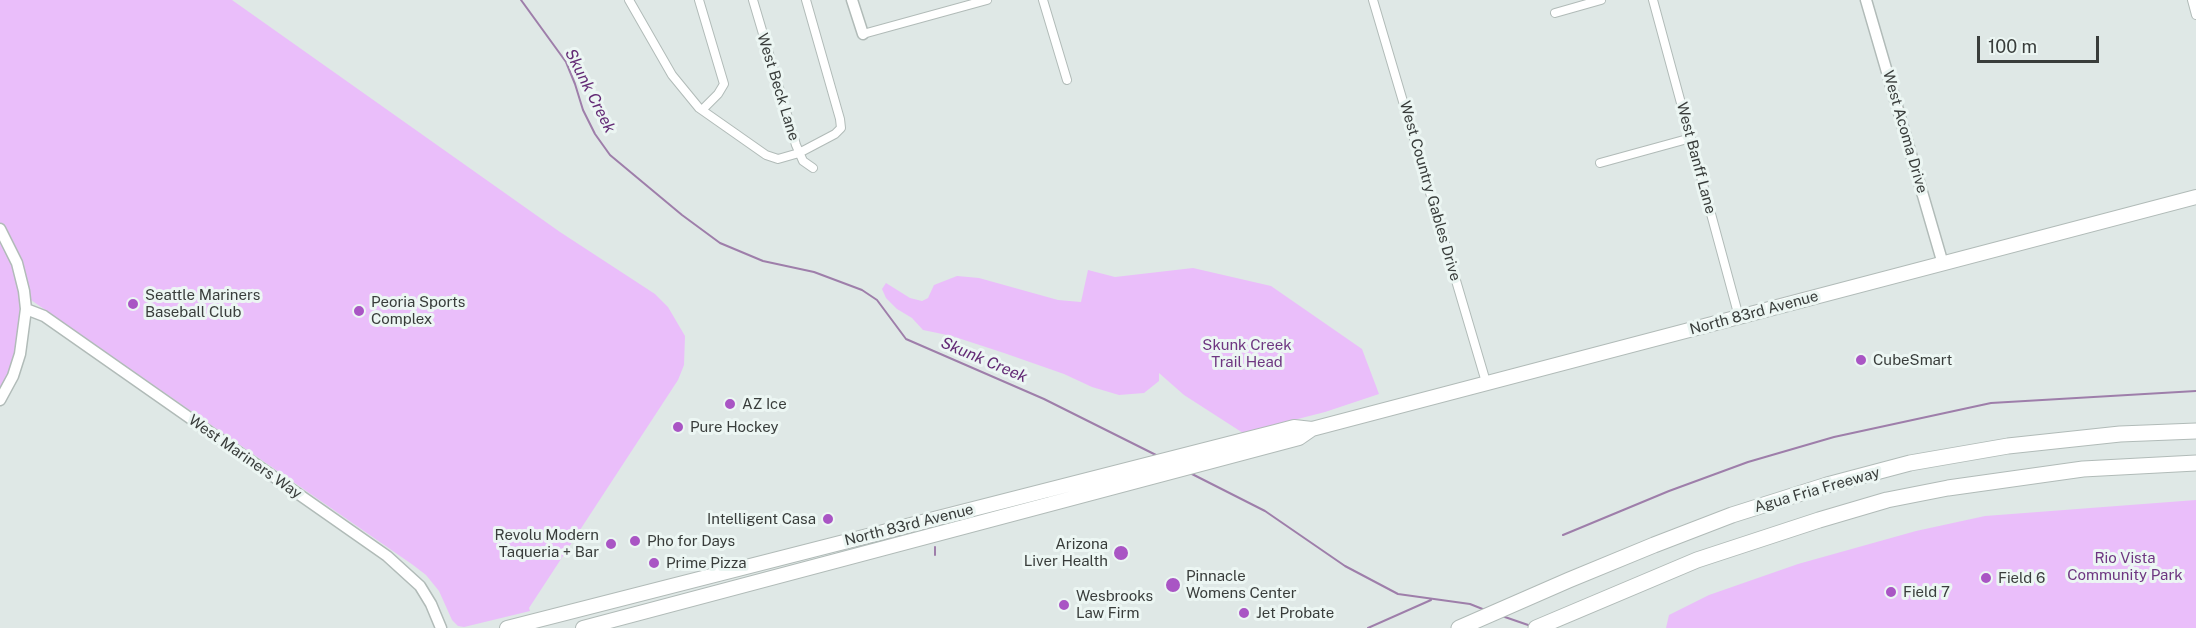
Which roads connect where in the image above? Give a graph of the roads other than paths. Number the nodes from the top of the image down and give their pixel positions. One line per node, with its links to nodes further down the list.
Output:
1 (629, 0): 17 (street)
2 (699, 0): 17 (street)
3 (753, 0): 19 (street, West Beck Lane)
4 (806, 0): 19 (street)
5 (852, 0): 15 (street)
6 (987, 0): 15 (street)
7 (1043, 0): 16 (street)
8 (1373, 0): 27 (street, West Country Gables Drive)
9 (1600, 0): 13 (street)
10 (1653, 0): 18 (street, West Banff Lane)
11 (1866, 0): 24 (street, West Acoma Drive)
12 (2192, 0): 14 (street)
13 (1555, 13)
14 (2196, 15)
15 (862, 34)
16 (1067, 80)
17 (702, 110): 19 (street)
18 (1691, 138): 20 (street); 26 (street, West Banff Lane)
19 (799, 153): 21 (street, West Beck Lane)
20 (1600, 163)
21 (813, 168)
22 (2196, 197): 24 (main road, North 83rd Avenue)
23 (0, 229): 25 (street)
24 (1944, 264): 26 (main road, North 83rd Avenue)
25 (26, 309): 28 (street); 32 (street, West Mariners Way)
26 (1739, 317): 27 (main road, North 83rd Avenue)
27 (1486, 382): 29 (main road, North 83rd Avenue)
28 (0, 400)
29 (1312, 429): 33 (main road, North 83rd Avenue); 34 (main road, North 83rd Avenue)
30 (2196, 431): 35 (highway, Agua Fria Freeway)
31 (2196, 463): 36 (highway, Agua Fria Freeway)
32 (441, 628)
33 (507, 628)
34 (583, 628)
35 (1459, 628)
36 (1536, 628)

